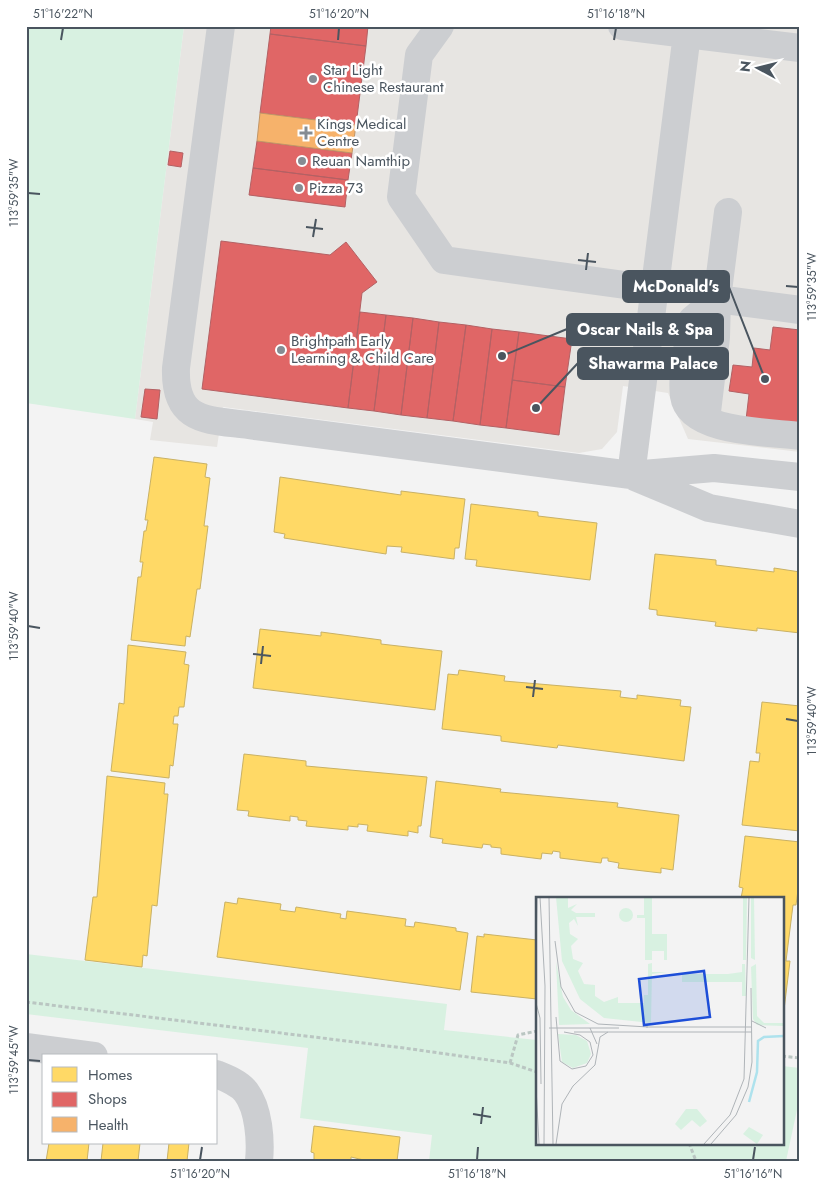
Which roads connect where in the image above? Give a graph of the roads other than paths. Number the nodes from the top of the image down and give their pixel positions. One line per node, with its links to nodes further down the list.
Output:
1 (221, 26): 11 (street)
2 (440, 26): 7 (street)
3 (622, 26): 4 (street)
4 (687, 30): 5 (street); 7 (street)
5 (800, 48)
6 (728, 212): 8 (street)
7 (654, 289): 11 (street)
8 (717, 299): 9 (street); 10 (street)
9 (800, 310)
10 (800, 436)
11 (631, 475): 12 (street); 13 (street)
12 (800, 477)
13 (800, 524)
14 (26, 1047): 15 (street)
15 (79, 1054)
16 (218, 1075): 17 (street)
17 (259, 1161)

